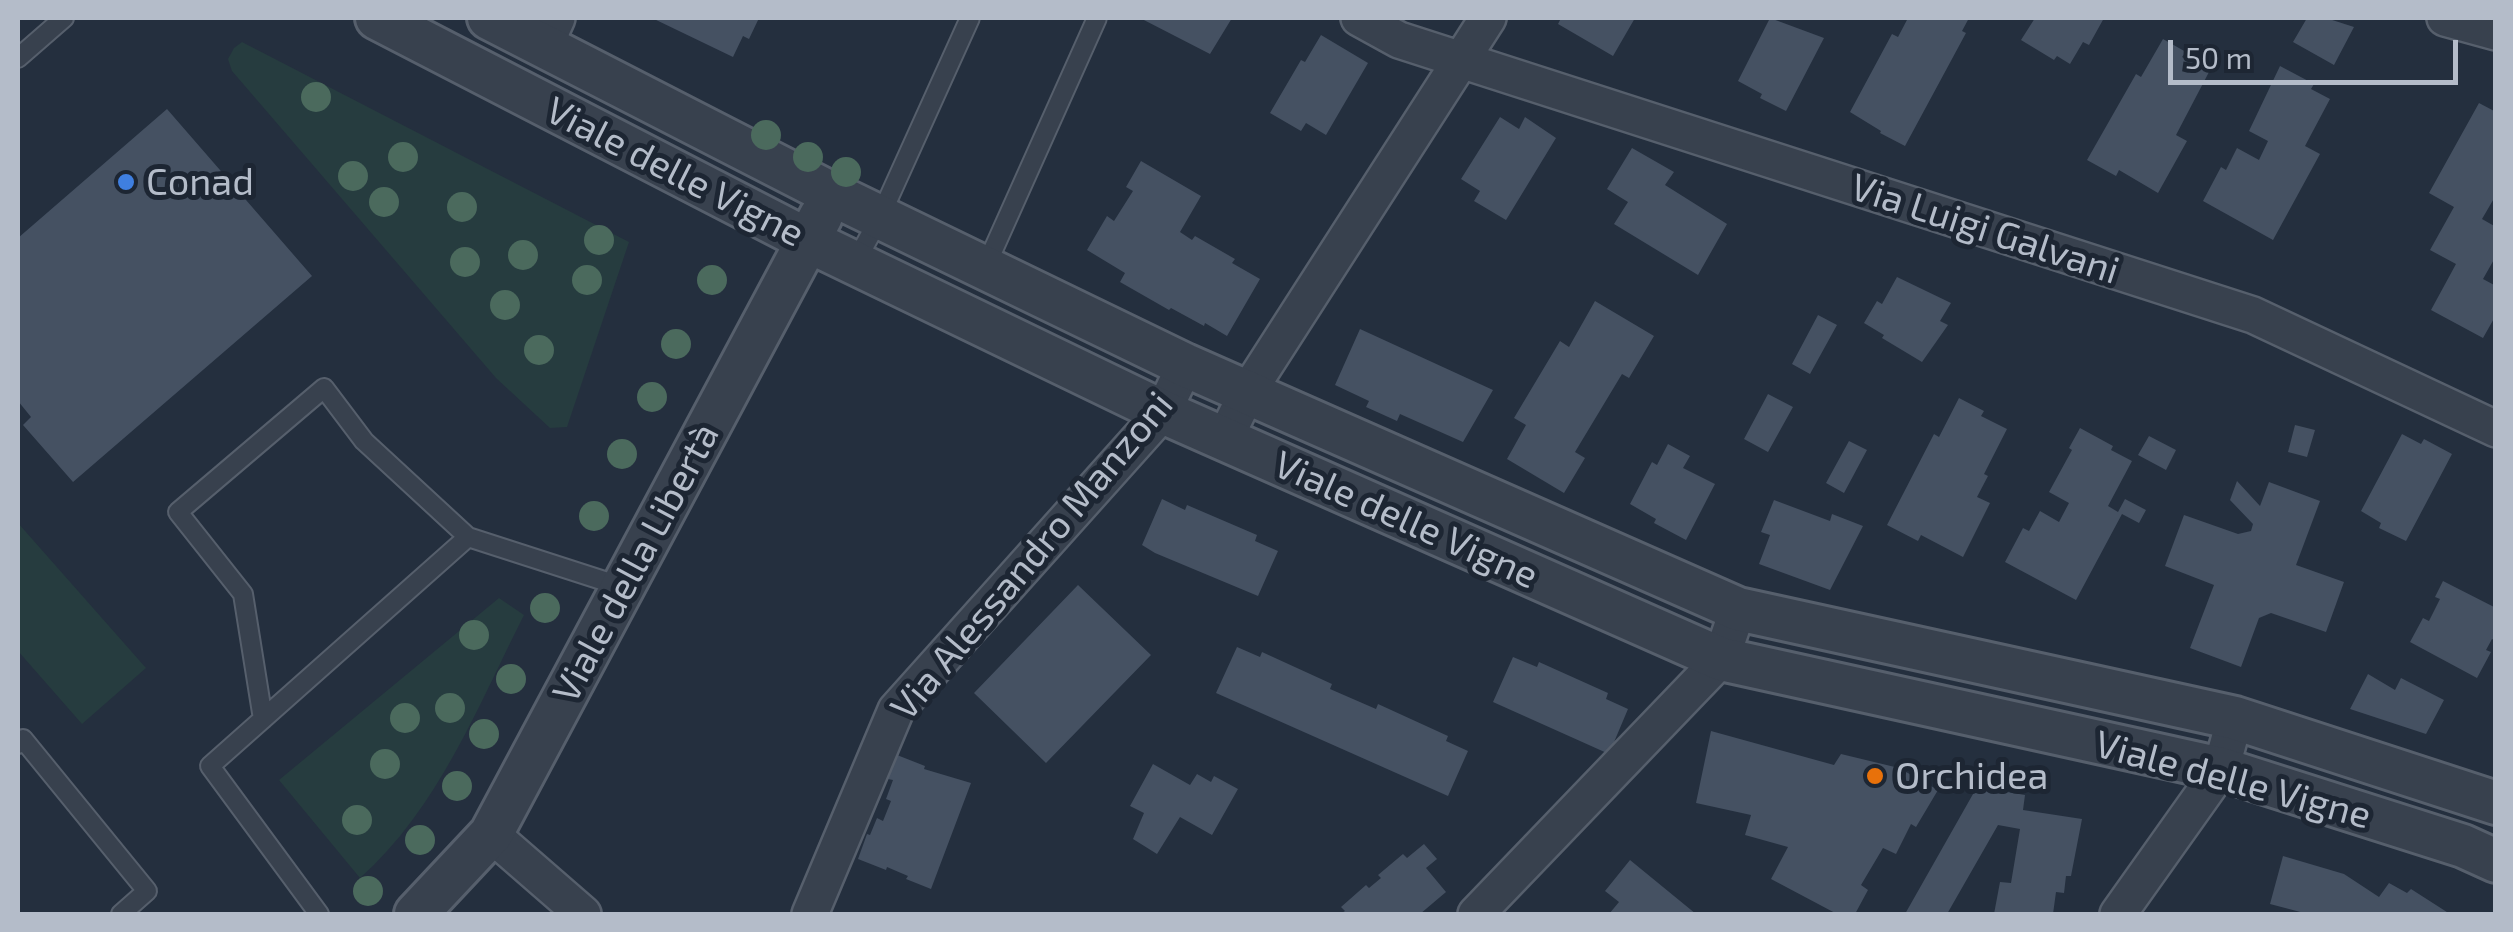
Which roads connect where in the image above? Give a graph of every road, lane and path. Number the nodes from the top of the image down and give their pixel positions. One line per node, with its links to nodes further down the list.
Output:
1 (64, 18): 11 (lane)
2 (377, 18): 15 (street, Viale delle Vigne)
3 (489, 18): 9 (street, Viale delle Vigne)
4 (970, 18): 14 (lane)
5 (1097, 18): 17 (lane)
6 (1359, 18): 12 (street, Via Luigi Galvani)
7 (1488, 18): 12 (street)
8 (2445, 18): 10 (street)
9 (551, 32): 13 (street, Viale delle Vigne)
10 (2496, 32)
11 (18, 58)
12 (1463, 60): 19 (street); 21 (street, Via Luigi Galvani)
13 (832, 194): 14 (street, Viale delle Vigne); 15 (street, Viale della Libertà)
14 (880, 217): 16 (lane); 17 (street, Viale delle Vigne)
15 (809, 241): 16 (street, Viale delle Vigne); 24 (street, Viale della Libertà)
16 (855, 263): 20 (street, Viale delle Vigne)
17 (984, 268): 18 (street, Viale delle Vigne)
18 (1186, 365): 19 (street, Viale delle Vigne); 20 (street, Via Alessandro Manzoni)
19 (1247, 393): 22 (street); 25 (street, Viale delle Vigne)
20 (1163, 412): 22 (street, Viale delle Vigne); 38 (street, Via Alessandro Manzoni)
21 (2496, 429)
22 (1224, 440): 26 (street, Viale delle Vigne)
23 (468, 537): 24 (lane); 28 (lane); 28 (lane)
24 (624, 588): 32 (street, Viale della Libertà)
25 (1738, 609): 26 (street); 27 (street, Viale delle Vigne)
26 (1721, 659): 30 (street, Viale delle Vigne); 39 (street)
27 (2235, 718): 30 (street); 31 (street, Viale delle Vigne)
28 (263, 720): 35 (lane)
29 (19, 739): 34 (lane)
30 (2221, 769): 33 (street, Viale delle Vigne); 40 (street)
31 (2492, 792)
32 (491, 834): 36 (street, Viale della Libertà); 37 (street)
33 (2496, 861)
34 (121, 914)
35 (318, 914)
36 (416, 914)
37 (582, 914)
38 (810, 914)
39 (1476, 914)
40 (2118, 914)

